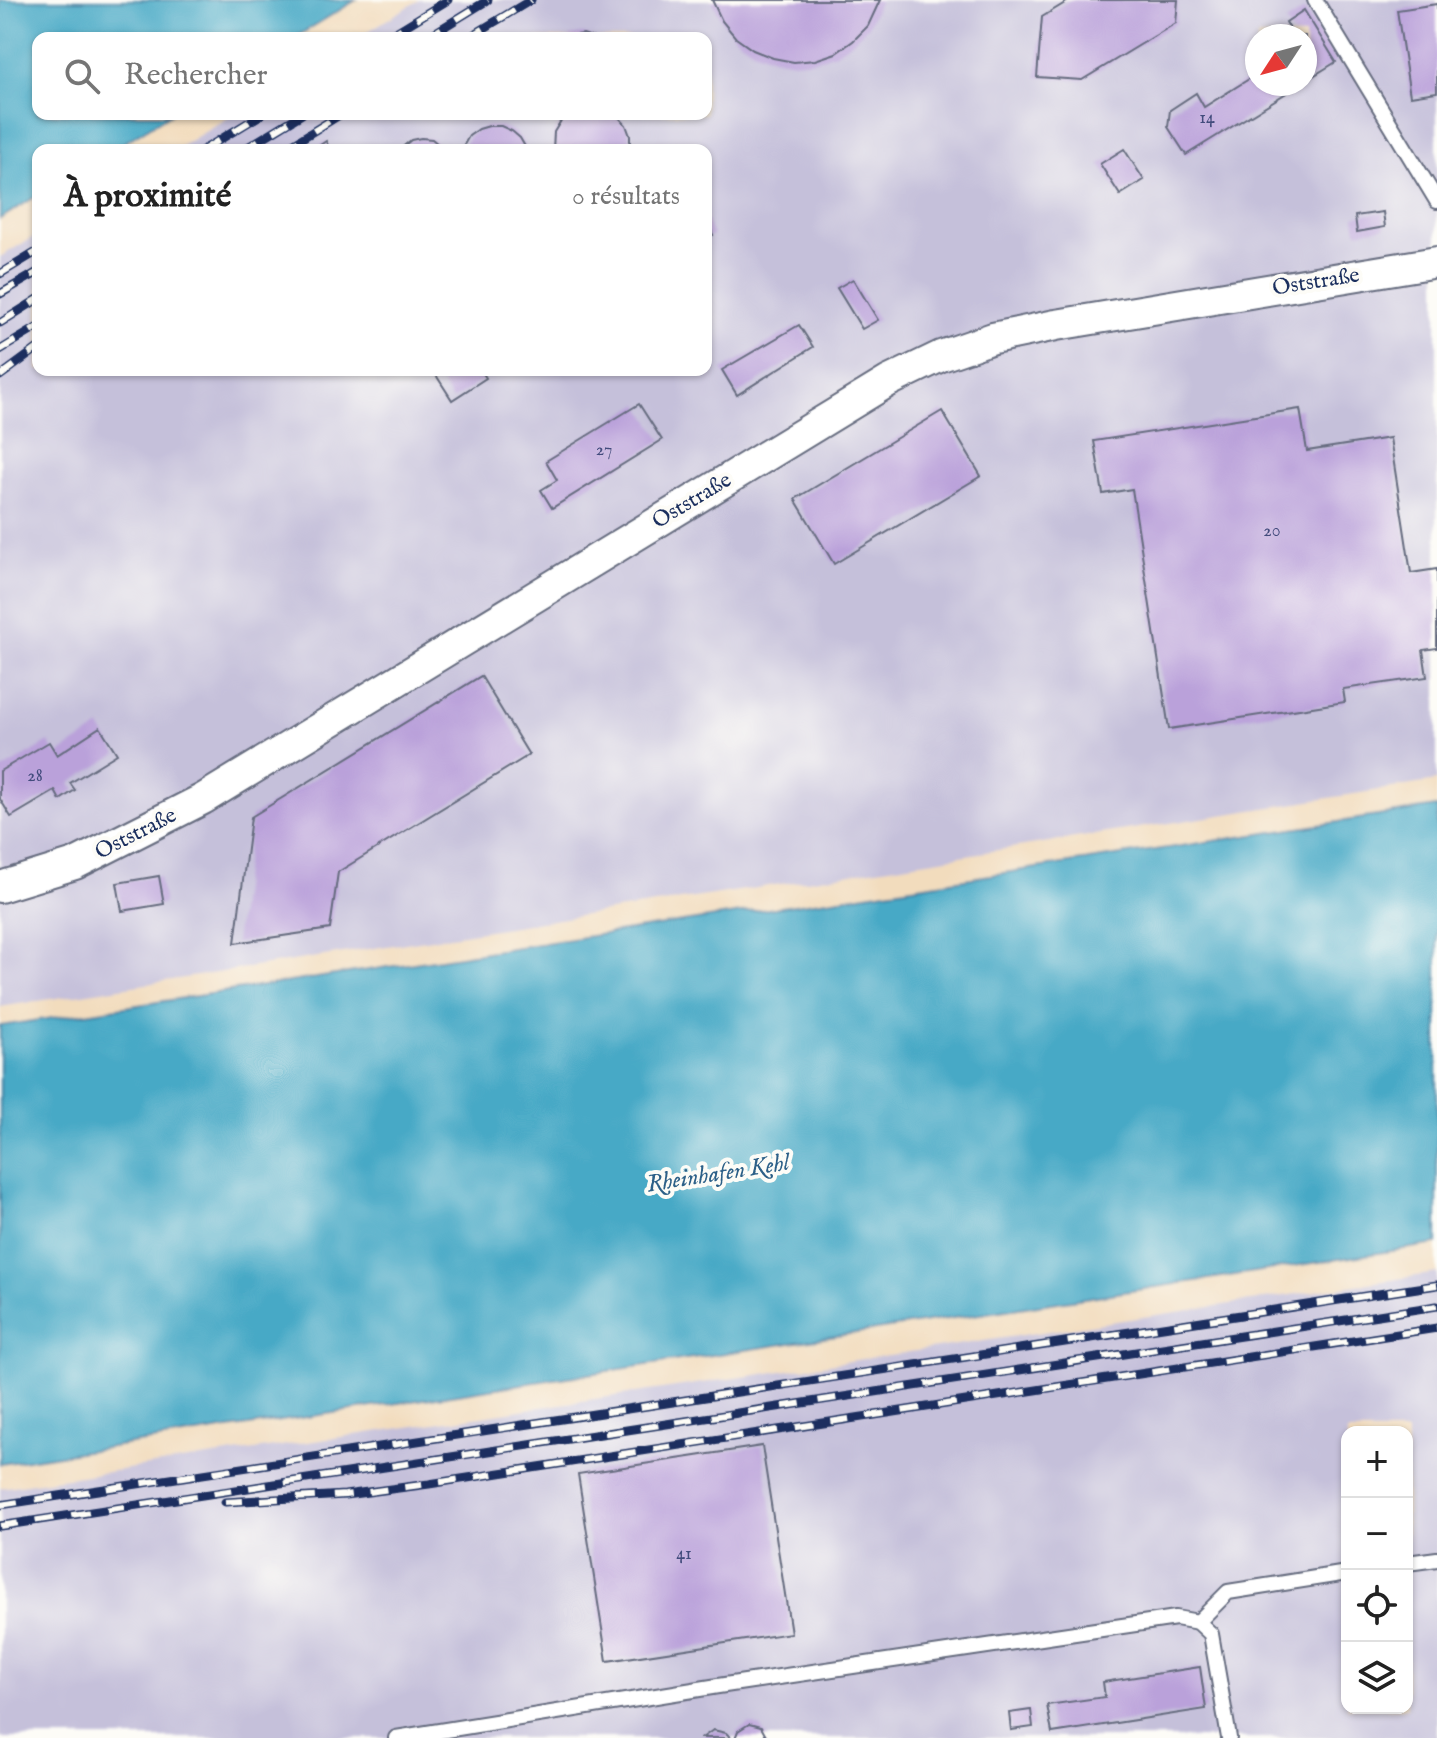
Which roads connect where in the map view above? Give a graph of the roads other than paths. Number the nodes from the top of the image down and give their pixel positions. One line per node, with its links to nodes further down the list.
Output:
1 (1315, 0): 2 (lane)
2 (1437, 201)
3 (1437, 262): 4 (street, Oststraße)
4 (0, 887)
5 (1437, 1559): 6 (lane)
6 (1413, 1562)
7 (1341, 1574): 8 (lane)
8 (1198, 1622): 9 (lane); 10 (lane)
9 (396, 1738)
10 (1229, 1738)

